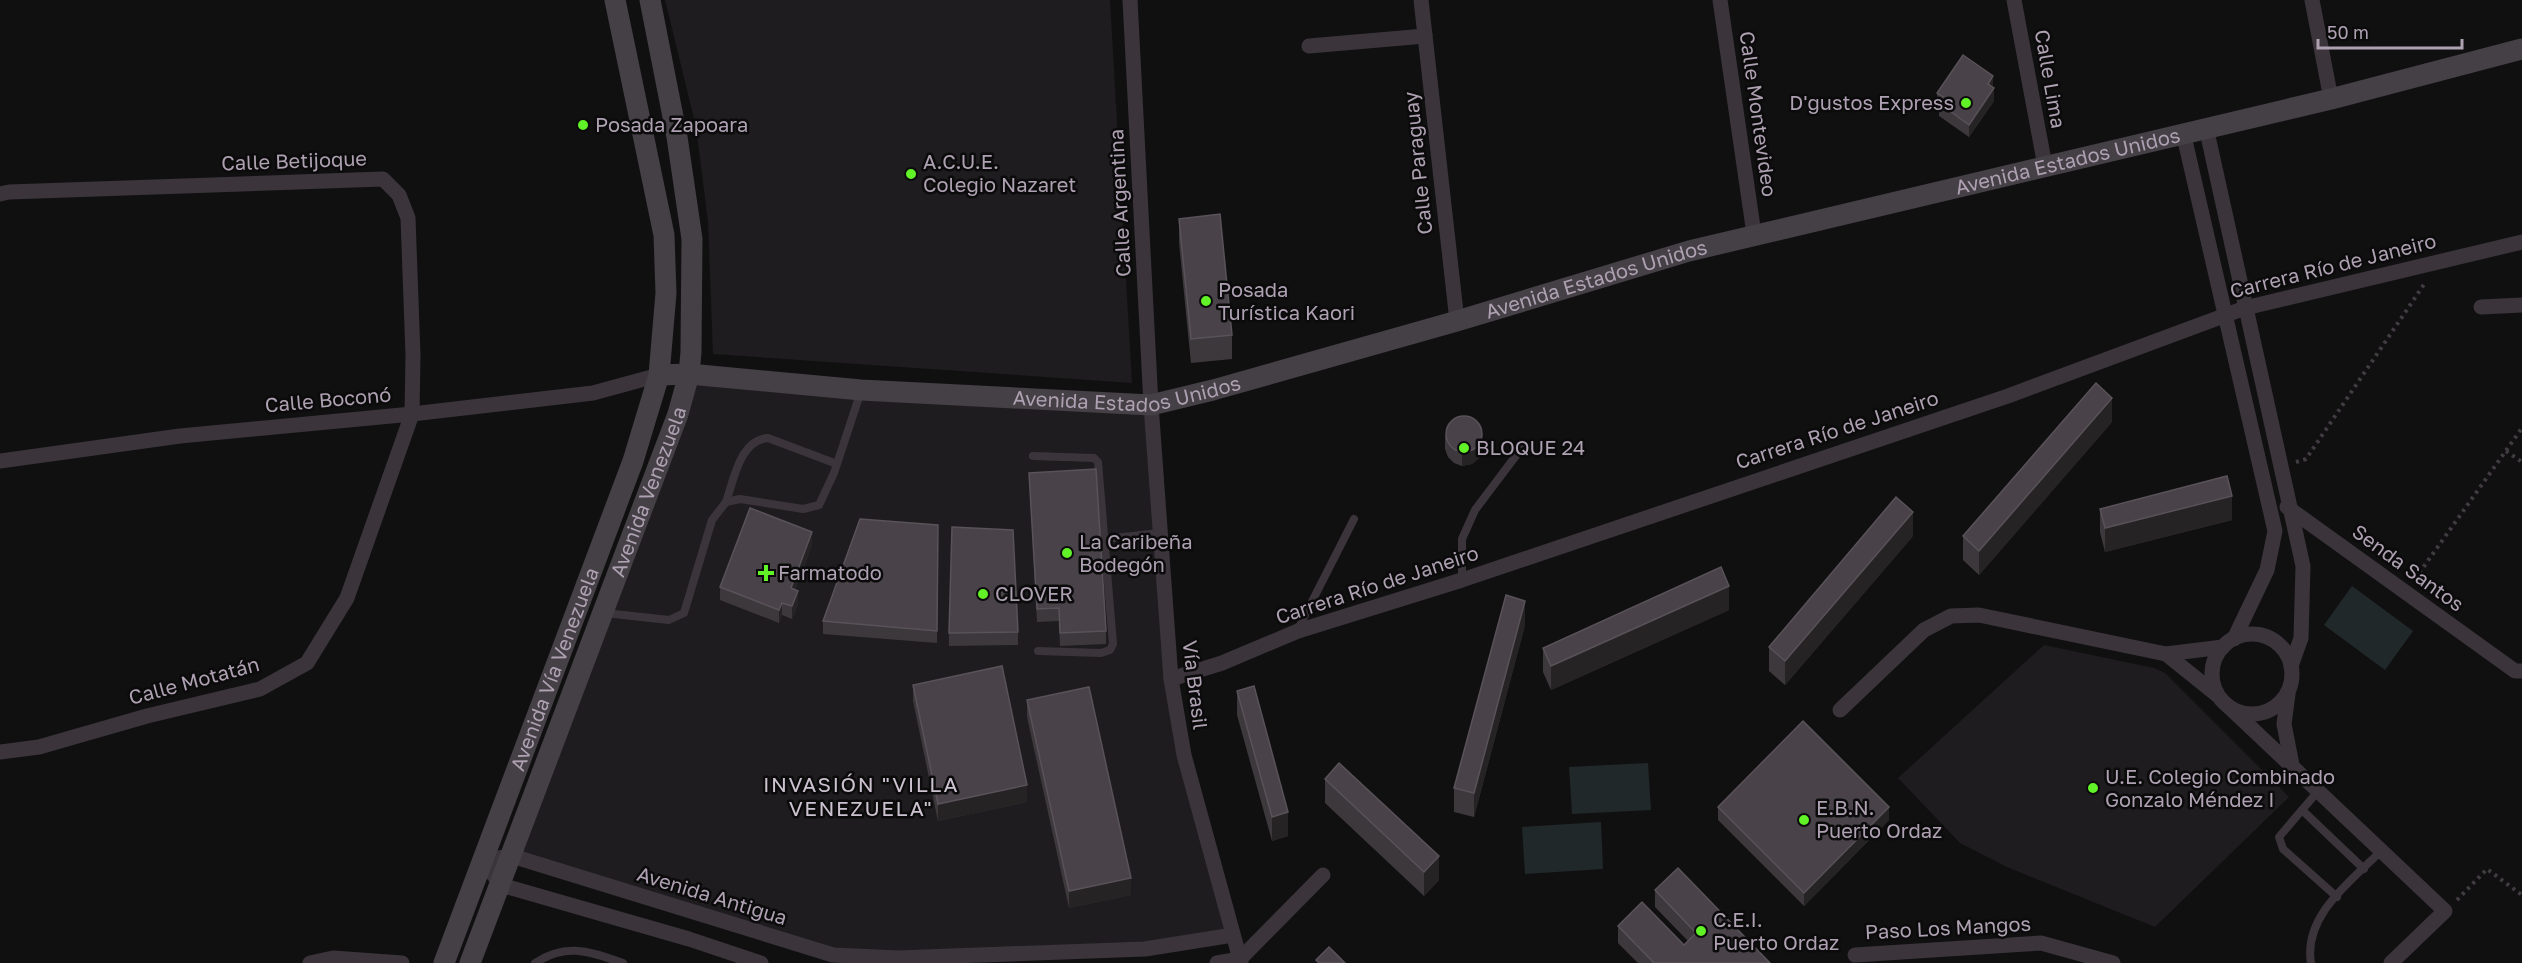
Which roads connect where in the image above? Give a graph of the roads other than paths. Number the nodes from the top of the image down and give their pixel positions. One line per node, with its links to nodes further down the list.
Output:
1 (615, 0): 24 (street)
2 (650, 0): 23 (street, Avenida Venezuela)
3 (1130, 0): 26 (street, Calle Argentina)
4 (1421, 0): 8 (street, Calle Paraguay)
5 (1720, 0): 16 (street, Calle Montevideo)
6 (2014, 0): 14 (street, Calle Lima)
7 (2312, 0): 11 (street)
8 (1425, 36): 9 (street); 22 (street, Calle Paraguay)
9 (1309, 46)
10 (2522, 49): 11 (street, Avenida Estados Unidos)
11 (2331, 99): 12 (street, Avenida Estados Unidos)
12 (2206, 127): 13 (street, Avenida Estados Unidos); 20 (street)
13 (2183, 132): 14 (street, Avenida Estados Unidos); 21 (street)
14 (2044, 166): 16 (street, Avenida Estados Unidos)
15 (0, 194): 27 (street, Calle Betijoque)
16 (1754, 234): 22 (street, Avenida Estados Unidos)
17 (2522, 242): 20 (street, Carrera Río de Janeiro)
18 (2522, 305): 19 (street)
19 (2481, 307)
20 (2244, 308): 21 (street, Carrera Río de Janeiro); 34 (street)
21 (2224, 315): 32 (street); 38 (street, Carrera Río de Janeiro)
22 (1457, 321): 26 (street, Avenida Estados Unidos)
23 (689, 374): 24 (street, Avenida Estados Unidos); 25 (street, Avenida Estados Unidos); 39 (street, Avenida Venezuela)
24 (659, 375): 27 (street, Calle Boconó); 56 (street, Avenida Vía Venezuela)
25 (861, 390): 26 (street, Avenida Estados Unidos); 31 (lane)
26 (1151, 405): 36 (street, Vía Brasil)
27 (412, 414): 30 (street, Calle Boconó); 50 (street, Calle Motatán)
28 (1521, 449): 38 (lane)
29 (1033, 456): 37 (lane)
30 (0, 461)
31 (837, 464): 33 (lane); 33 (lane)
32 (2269, 500): 34 (street, Senda Santos); 41 (street)
33 (726, 502): 39 (lane)
34 (2290, 508): 44 (street); 45 (street, Senda Santos)
35 (1354, 519): 40 (lane)
36 (1160, 533): 37 (lane); 46 (street, Vía Brasil)
37 (1105, 539): 42 (lane)
38 (1462, 580): 40 (street, Carrera Río de Janeiro)
39 (603, 612): 55 (street, Avenida Venezuela)
40 (1298, 631): 46 (street, Carrera Río de Janeiro)
41 (2228, 643): 43 (street); 44 (street); 48 (street)
42 (1038, 651)
43 (2166, 654): 48 (street); 49 (street)
44 (2291, 666): 47 (street)
45 (2522, 671)
46 (1171, 679): 61 (street, Vía Brasil)
47 (2288, 692): 48 (street); 51 (street)
48 (2222, 700): 51 (street)
49 (1839, 710)
50 (0, 752)
51 (2292, 765): 52 (street)
52 (2319, 790): 53 (lane); 54 (street)
53 (2302, 810): 57 (lane); 60 (lane)
54 (2381, 850): 57 (lane); 77 (street)
55 (512, 856): 56 (street, Avenida Antigua); 59 (street, Avenida Venezuela); 63 (street, Avenida Antigua)
56 (483, 860): 59 (street); 69 (street, Avenida Vía Venezuela)
57 (2364, 868): 60 (lane)
58 (1323, 875): 66 (street)
59 (501, 885): 70 (street, Avenida Venezuela); 73 (street)
60 (2337, 897): 76 (lane)
61 (1233, 935): 65 (street, Avenida Antigua); 66 (street, Vía Brasil)
62 (1855, 955): 64 (street, Paso Los Mangos)
63 (807, 956): 65 (street, Avenida Antigua)
64 (2068, 957): 75 (street, Paso Los Mangos)
65 (833, 959)
66 (1240, 961): 74 (street)
67 (310, 963): 68 (street)
68 (402, 963)
69 (444, 963)
70 (470, 963)
71 (535, 963): 72 (lane)
72 (623, 963)
73 (761, 963)
74 (1217, 963)
75 (2113, 963)
76 (2311, 963)
77 (2391, 963)

